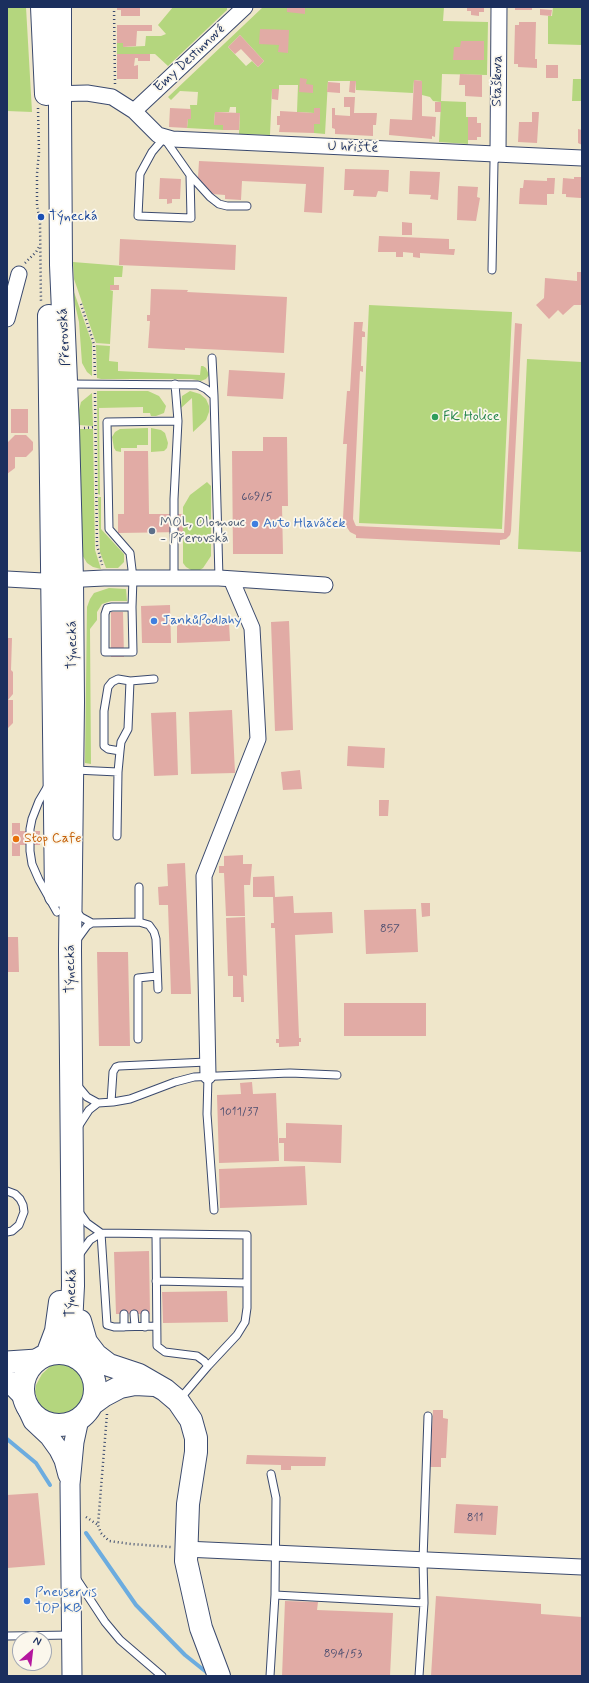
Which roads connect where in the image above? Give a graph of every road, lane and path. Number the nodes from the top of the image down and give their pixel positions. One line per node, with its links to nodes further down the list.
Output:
1 (42, 7): 6 (main road, Přerovská)
2 (60, 7): 6 (main road, Přerovská)
3 (114, 7): 7 (path)
4 (245, 7): 8 (street, Emy Destinnové)
5 (499, 7): 10 (street, Staškova)
6 (48, 97): 7 (street); 14 (path); 21 (main road, Přerovská)
7 (112, 97): 8 (street)
8 (134, 111): 9 (street)
9 (164, 138): 10 (street, U hřiště); 12 (lane); 12 (lane)
10 (498, 154): 11 (street, U hřiště); 15 (lane)
11 (582, 158)
12 (190, 174): 13 (lane)
13 (247, 206)
14 (40, 245): 16 (path); 17 (path)
15 (492, 270)
16 (19, 274): 18 (street)
17 (41, 307)
18 (7, 319)
19 (212, 358): 23 (lane)
20 (175, 384): 21 (lane); 23 (lane); 24 (lane)
21 (59, 385): 32 (main road, Přerovská)
22 (95, 392): 25 (path)
23 (214, 396): 30 (lane)
24 (178, 421): 28 (lane); 29 (lane)
25 (95, 427): 26 (path); 27 (path)
26 (79, 428)
27 (103, 568)
28 (133, 578): 29 (street); 32 (street); 34 (lane)
29 (174, 578): 30 (street)
30 (225, 578): 33 (street); 49 (street)
31 (7, 579): 32 (street)
32 (63, 580): 39 (main road, Týnecká)
33 (324, 585)
34 (132, 607): 34 (lane)
35 (154, 679): 36 (lane)
36 (130, 680): 37 (lane); 37 (lane)
37 (120, 751): 38 (lane)
38 (118, 772): 39 (lane); 40 (lane)
39 (64, 773): 42 (main road, Týnecká); 42 (lane)
40 (117, 836)
41 (139, 887): 43 (lane)
42 (64, 907): 44 (lane); 45 (main road, Týnecká); 71 (main road, Týnecká)
43 (139, 922): 44 (lane); 46 (lane)
44 (92, 923): 45 (lane)
45 (70, 950): 51 (main road, Týnecká)
46 (157, 976): 47 (lane); 48 (lane)
47 (158, 990)
48 (138, 1039)
49 (208, 1069): 50 (lane); 52 (lane); 52 (lane); 57 (lane)
50 (337, 1075)
51 (72, 1078): 53 (lane); 54 (main road, Týnecká)
52 (111, 1102): 53 (lane)
53 (98, 1103): 54 (lane)
54 (72, 1137): 56 (main road, Týnecká)
55 (7, 1191): 58 (lane)
56 (73, 1202): 59 (lane); 61 (main road, Týnecká)
57 (214, 1210)
58 (7, 1232)
59 (102, 1233): 60 (lane); 61 (lane); 69 (lane)
60 (156, 1234): 62 (lane); 63 (lane)
61 (73, 1276): 73 (main road, Týnecká); 75 (main road)
62 (156, 1281): 63 (lane); 68 (lane)
63 (247, 1283): 74 (lane)
64 (124, 1314): 69 (lane)
65 (134, 1314): 67 (lane)
66 (145, 1314): 70 (lane)
67 (135, 1326): 69 (lane); 70 (lane)
68 (156, 1326): 70 (lane); 74 (lane)
69 (124, 1327)
70 (145, 1327)
71 (42, 1358): 72 (main road); 73 (main road); 76 (main road, Týnecká)
72 (7, 1362)
73 (84, 1365): 75 (main road); 78 (main road, Týnecká)
74 (208, 1366): 77 (lane)
75 (155, 1385): 77 (main road); 78 (main road)
76 (19, 1394): 78 (main road); 81 (street, Týnecká)
77 (178, 1401): 82 (main road)
78 (93, 1412): 81 (street, Týnecká); 82 (path)
79 (428, 1416): 84 (lane)
80 (271, 1474): 83 (lane)
81 (70, 1484): 86 (street, Týnecká)
82 (185, 1549): 83 (street); 93 (main road)
83 (276, 1553): 84 (street); 87 (lane)
84 (423, 1560): 85 (street); 88 (lane)
85 (582, 1567)
86 (71, 1570): 89 (street, Týnecká); 92 (lane)
87 (275, 1594): 88 (lane); 94 (lane)
88 (424, 1603): 95 (lane)
89 (72, 1635): 90 (lane); 91 (street, Týnecká)
90 (7, 1636)
91 (72, 1676)
92 (162, 1676)
93 (219, 1676)
94 (270, 1676)
95 (419, 1676)

